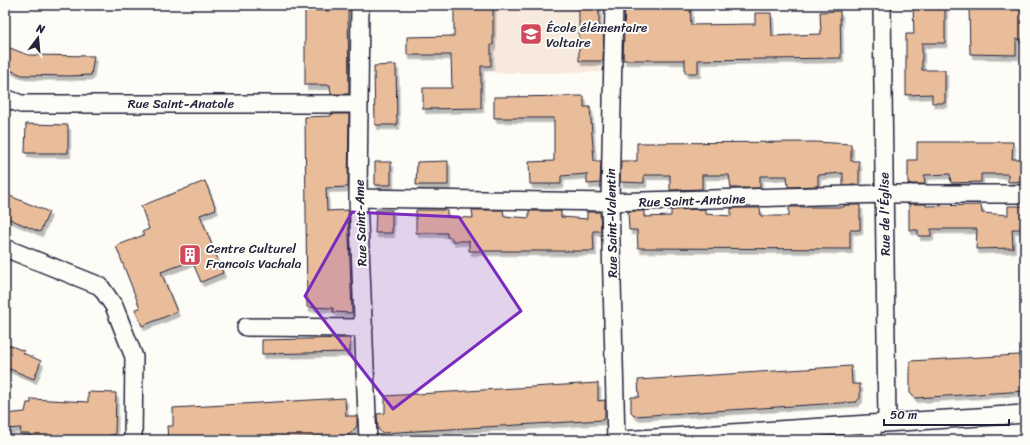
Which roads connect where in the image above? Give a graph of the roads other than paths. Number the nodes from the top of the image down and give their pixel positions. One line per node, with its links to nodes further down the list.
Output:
1 (360, 5): 5 (street, Rue Saint-Ame)
2 (614, 5): 9 (street, Rue Saint-Valentin)
3 (882, 5): 6 (street, Rue de l'Église)
4 (6, 103): 5 (street, Rue Saint-Anatole)
5 (358, 104): 8 (street, Rue Saint-Ame)
6 (884, 194): 7 (street, Rue Saint-Antoine); 9 (street, Rue Saint-Antoine); 14 (street, Rue de l'Église)
7 (1025, 194)
8 (358, 198): 9 (street, Rue Saint-Antoine); 12 (street, Rue Saint-Ame)
9 (610, 202): 17 (street, Rue Saint-Valentin)
10 (5, 248): 15 (street)
11 (246, 327): 12 (street)
12 (364, 328): 16 (street, Rue Saint-Ame)
13 (1025, 414): 14 (street)
14 (877, 429): 18 (street)
15 (133, 440)
16 (368, 440)
17 (616, 440)
18 (623, 440)

